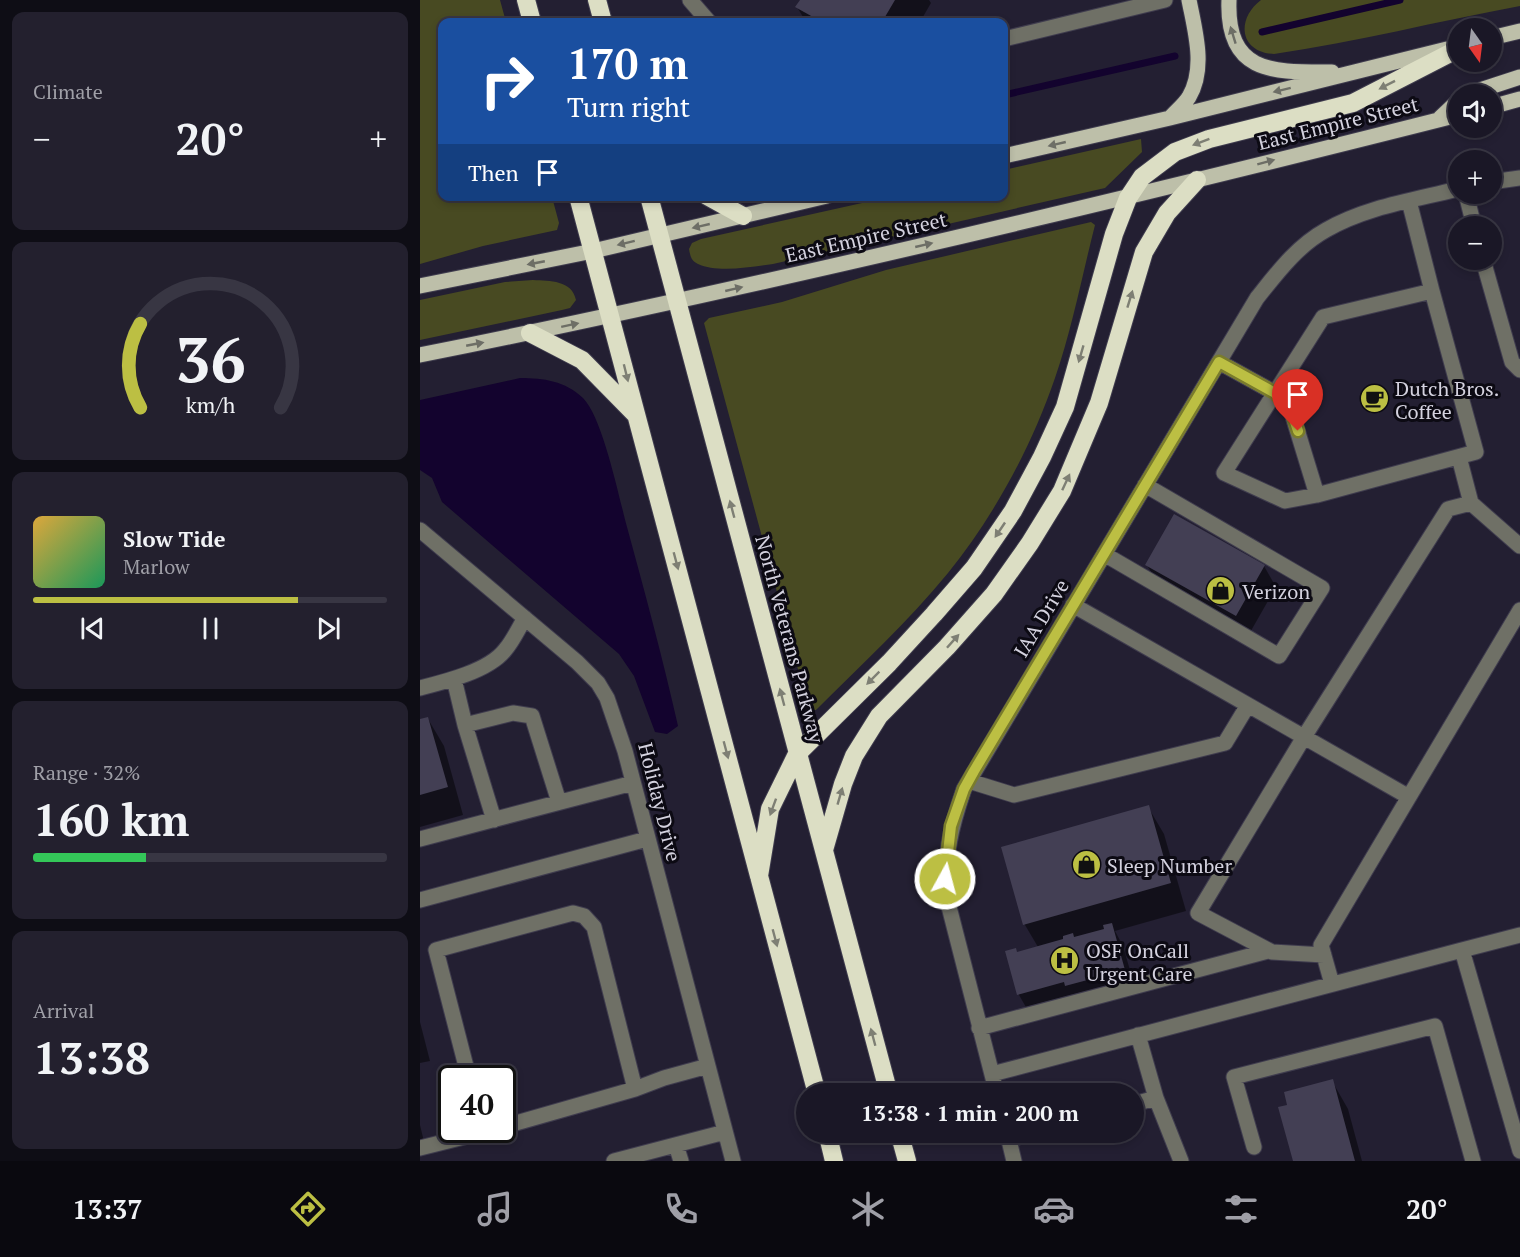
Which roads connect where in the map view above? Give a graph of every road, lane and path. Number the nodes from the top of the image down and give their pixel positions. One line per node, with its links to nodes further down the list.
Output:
1 (526, 0): 8 (highway)
2 (597, 0): 9 (highway)
3 (690, 0): 10 (street)
4 (1165, 0): 7 (street)
5 (1189, 0): 22 (main road)
6 (1230, 0): 16 (main road, one-way to 6)
7 (1119, 5): 13 (street)
8 (531, 18)
9 (602, 18)
10 (706, 18)
11 (1520, 31): 12 (main road)
12 (1502, 35)
13 (1008, 38)
14 (1448, 50): 16 (main road)
15 (1448, 53): 30 (highway, one-way to 30)
16 (1359, 71): 22 (main road, one-way to 22)
17 (1520, 77): 18 (main road)
18 (1499, 84)
19 (1520, 99): 20 (main road)
20 (1502, 103)
21 (1448, 110): 24 (main road)
22 (1170, 118): 25 (main road, one-way to 25)
23 (1448, 118): 24 (main road, East Empire Street)
24 (1438, 120): 27 (main road, East Empire Street, one-way to 24)
25 (1008, 155)
26 (1520, 178): 28 (street)
27 (1197, 180): 30 (main road, East Empire Street); 73 (highway, one-way to 27)
28 (1502, 180)
29 (1448, 191): 35 (street, IAA Drive)
30 (1128, 198): 42 (main road, East Empire Street, one-way to 30); 65 (highway, one-way to 65)
31 (579, 201): 38 (highway)
32 (650, 201): 37 (highway, North Veterans Parkway)
33 (716, 201): 36 (highway)
34 (806, 201): 36 (main road)
35 (1409, 201): 41 (street); 46 (street, IAA Drive)
36 (743, 216): 37 (main road, one-way to 37)
37 (659, 235): 38 (main road, one-way to 38); 42 (highway, North Veterans Parkway)
38 (593, 251): 40 (main road, one-way to 40); 43 (highway)
39 (1486, 270): 47 (street)
40 (420, 286)
41 (1432, 291): 48 (street); 50 (street)
42 (677, 303): 43 (main road, East Empire Street); 65 (highway, North Veterans Parkway, one-way to 42)
43 (611, 316): 44 (main road, East Empire Street, one-way to 43); 49 (highway, one-way to 49)
44 (530, 333): 45 (main road, East Empire Street, one-way to 44); 49 (highway)
45 (420, 355)
46 (1219, 362): 48 (street); 51 (street, IAA Drive)
47 (1520, 370)
48 (1275, 393): 52 (street); 52 (street)
49 (637, 416): 74 (highway, one-way to 74)
50 (1459, 457): 52 (street); 53 (street)
51 (1145, 485): 56 (street, IAA Drive); 56 (street)
52 (1317, 495)
53 (1471, 503): 55 (street); 64 (street)
54 (420, 530): 59 (street, Holiday Drive)
55 (1520, 546)
56 (1104, 554): 57 (street, IAA Drive)
57 (1073, 604): 62 (street); 66 (street, IAA Drive)
58 (1520, 610): 68 (street)
59 (525, 618): 60 (street); 67 (street, Holiday Drive)
60 (454, 680): 61 (street); 63 (street)
61 (420, 688)
62 (1248, 705): 64 (street); 66 (street)
63 (465, 725): 69 (street); 70 (street)
64 (1304, 737): 68 (street); 78 (street)
65 (797, 754): 73 (highway, North Veterans Parkway); 74 (highway, one-way to 74)
66 (969, 781): 81 (street, IAA Drive)
67 (633, 783): 69 (street); 72 (street, Holiday Drive)
68 (1409, 797): 79 (street)
69 (559, 802): 70 (street)
70 (494, 820): 71 (street)
71 (420, 839)
72 (647, 839): 75 (street); 84 (street, Holiday Drive)
73 (824, 852): 87 (highway, North Veterans Parkway, one-way to 73)
74 (759, 876): 86 (highway, one-way to 86)
75 (420, 900)
76 (1520, 934): 77 (street)
77 (1462, 950): 80 (street); 101 (street)
78 (1268, 951): 79 (street); 81 (street)
79 (1324, 955): 80 (street)
80 (1332, 984): 82 (street)
81 (980, 1028): 85 (street, IAA Drive)
82 (1138, 1035): 85 (street); 90 (street)
83 (466, 1065): 89 (street)
84 (708, 1066): 89 (street); 93 (street, Holiday Drive)
85 (992, 1074): 88 (street, IAA Drive)
86 (814, 1083)
87 (886, 1083)
88 (994, 1083)
89 (635, 1089): 92 (street)
90 (1156, 1098): 91 (street); 108 (street)
91 (1144, 1101)
92 (516, 1123)
93 (725, 1132): 98 (street); 104 (street, Holiday Drive)
94 (438, 1143): 100 (street)
95 (830, 1143): 105 (highway)
96 (902, 1143): 106 (highway)
97 (1010, 1143): 107 (street)
98 (676, 1145): 102 (street); 103 (street)
99 (1254, 1147): 109 (street)
100 (420, 1148)
101 (1520, 1151)
102 (614, 1161)
103 (681, 1161)
104 (733, 1161)
105 (834, 1161)
106 (907, 1161)
107 (1014, 1161)
108 (1181, 1161)
109 (1473, 1161)

